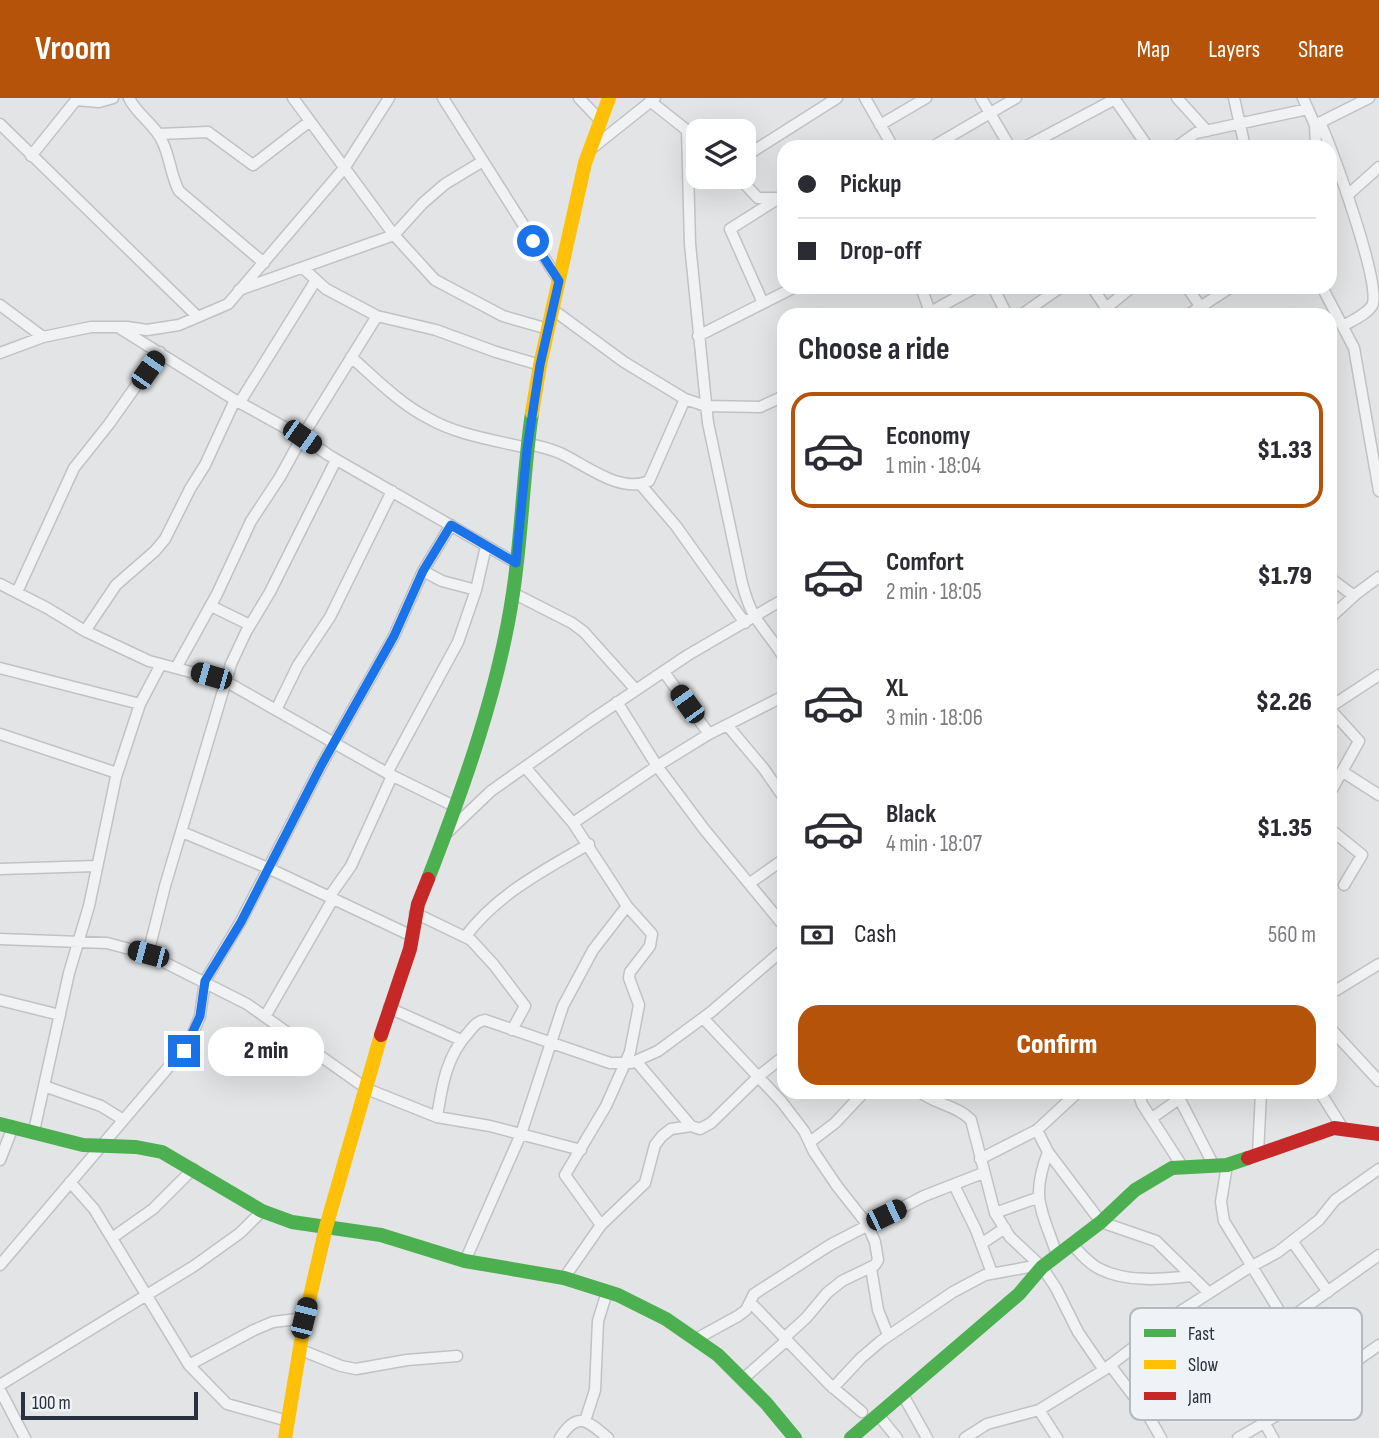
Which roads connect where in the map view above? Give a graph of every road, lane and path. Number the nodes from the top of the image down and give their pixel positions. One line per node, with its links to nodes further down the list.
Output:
1 (113, 98): 40 (street)
2 (129, 98): 28 (street)
3 (293, 98): 21 (street)
4 (389, 98): 43 (street)
5 (443, 98): 41 (street)
6 (579, 98): 20 (street)
7 (609, 98): 20 (street)
8 (837, 98): 38 (street)
9 (865, 98): 25 (street)
10 (926, 98): 25 (street)
11 (981, 98): 19 (street)
12 (1016, 98): 19 (street)
13 (1177, 98): 27 (street)
14 (1234, 98): 23 (street)
15 (1369, 98): 24 (street)
16 (652, 99): 26 (street); 39 (street)
17 (1115, 99): 32 (street); 33 (street)
18 (1306, 104): 23 (street); 24 (street)
19 (989, 113): 30 (street); 31 (street)
20 (599, 119): 39 (street)
21 (310, 121): 28 (street); 43 (street)
22 (0, 124): 40 (street)
23 (1241, 124): 27 (street); 35 (street)
24 (1318, 124): 36 (street); 37 (street)
25 (880, 125): 29 (street)
26 (686, 129)
27 (1207, 131): 34 (street)
28 (158, 134): 51 (street)
29 (889, 140)
30 (944, 140)
31 (1006, 140)
32 (1038, 140)
33 (1143, 140)
34 (1185, 140)
35 (1244, 140)
36 (1316, 140)
37 (1325, 140)
38 (756, 149)
39 (589, 150): 54 (street)
40 (31, 156): 72 (street)
41 (483, 161): 50 (street); 54 (street)
42 (1337, 165): 47 (street)
43 (345, 167): 50 (street); 51 (street)
44 (1379, 167): 47 (street)
45 (689, 189): 76 (street)
46 (749, 189): 48 (street)
47 (1350, 193): 62 (street)
48 (777, 198)
49 (777, 201): 63 (street)
50 (394, 234): 52 (street); 75 (street)
51 (264, 263): 55 (street)
52 (303, 268): 53 (street); 55 (street)
53 (316, 280): 71 (street); 83 (street)
54 (559, 281): 70 (street)
55 (239, 290): 72 (street)
56 (781, 294): 63 (street)
57 (964, 294): 66 (street)
58 (1051, 294): 67 (street)
59 (1125, 294): 68 (street)
60 (1192, 294): 65 (street)
61 (1220, 294): 65 (street)
62 (1377, 296): 73 (street)
63 (763, 303): 76 (street)
64 (0, 305): 77 (street)
65 (1200, 306): 69 (street)
66 (939, 308)
67 (1031, 308)
68 (1111, 308)
69 (1197, 308)
70 (552, 309): 75 (street); 82 (street)
71 (377, 316): 80 (street); 81 (street)
72 (198, 317): 74 (street)
73 (1337, 323): 86 (street)
74 (118, 327): 77 (street); 78 (street)
75 (548, 329): 81 (street)
76 (698, 336): 85 (street)
77 (43, 337): 79 (street)
78 (160, 352): 83 (street); 101 (street)
79 (0, 353)
80 (351, 357): 87 (street); 88 (street)
81 (540, 365): 88 (street)
82 (685, 399): 85 (street); 90 (street)
83 (238, 401): 87 (street); 109 (street)
84 (777, 402): 85 (street)
85 (706, 406): 107 (street)
86 (1374, 421): 92 (street)
87 (302, 437): 89 (street); 105 (street)
88 (527, 446): 90 (street); 95 (street)
89 (336, 460): 91 (street); 108 (street)
90 (641, 485): 107 (street)
91 (391, 491): 93 (street); 122 (street)
92 (1379, 491)
93 (451, 525): 94 (street); 96 (street)
94 (486, 546): 95 (street); 100 (street)
95 (516, 563): 102 (street)
96 (423, 571): 100 (street); 127 (street)
97 (1379, 577): 103 (street)
98 (1337, 583): 103 (street)
99 (0, 584): 101 (street)
100 (476, 590): 132 (street)
101 (17, 592): 109 (street)
102 (513, 593): 117 (street); 136 (street)
103 (1354, 596): 106 (street)
104 (777, 603): 107 (street)
105 (211, 606): 108 (street); 113 (street)
106 (1337, 612)
107 (750, 620): 110 (street); 114 (street)
108 (250, 625): 116 (street)
109 (85, 631): 111 (street)
110 (777, 645)
111 (160, 666): 113 (street); 121 (street)
112 (0, 668): 121 (street)
113 (176, 668): 116 (street)
114 (663, 671): 117 (street); 126 (street)
115 (1379, 675): 120 (street)
116 (225, 681): 122 (street); 138 (street)
117 (636, 690): 119 (street)
118 (777, 700): 124 (street)
119 (617, 702): 128 (street); 129 (street)
120 (1337, 703)
121 (140, 704): 131 (street)
122 (276, 710): 127 (street)
123 (1337, 716): 130 (street)
124 (727, 725): 126 (street); 134 (street)
125 (0, 734): 131 (street)
126 (709, 734): 128 (street)
127 (334, 742): 132 (street); 144 (street)
128 (657, 766): 137 (street); 146 (street)
129 (525, 767): 137 (street); 139 (street)
130 (1343, 772): 133 (street); 135 (street)
131 (117, 773): 143 (street)
132 (390, 774): 136 (street); 148 (street)
133 (1337, 782)
134 (777, 788)
135 (1379, 795)
136 (456, 807): 139 (street)
137 (573, 823): 141 (street)
138 (182, 832): 144 (street); 156 (street)
139 (446, 834): 150 (street)
140 (1337, 835): 147 (street)
141 (589, 844): 149 (street); 153 (street)
142 (777, 864): 146 (street)
143 (96, 866): 145 (street); 155 (street)
144 (268, 868): 148 (street); 159 (street)
145 (0, 869)
146 (750, 883): 151 (street)
147 (1344, 885)
148 (331, 898): 152 (street); 163 (street)
149 (627, 906): 169 (street); 170 (street)
150 (415, 913): 152 (street); 153 (street)
151 (777, 917)
152 (412, 936): 162 (street)
153 (465, 937): 166 (street)
154 (0, 939): 155 (street)
155 (80, 942): 156 (street); 164 (street)
156 (148, 954): 159 (street)
157 (777, 955): 165 (street)
158 (1379, 964): 160 (street)
159 (205, 981): 163 (street); 188 (street)
160 (1337, 990)
161 (0, 1000): 164 (street)
162 (389, 1009): 168 (street); 175 (street)
163 (265, 1015): 175 (street)
164 (60, 1016): 174 (street)
165 (703, 1018): 170 (street); 172 (street)
166 (512, 1030): 168 (street); 169 (street)
167 (1337, 1035): 173 (street)
168 (461, 1040): 186 (street)
169 (552, 1043): 170 (street); 194 (street)
170 (630, 1062): 190 (street); 198 (street)
171 (777, 1062): 172 (street)
172 (759, 1076): 176 (street); 190 (street)
173 (1378, 1077)
174 (44, 1086): 188 (street); 193 (street)
175 (367, 1089): 186 (street); 216 (street)
176 (777, 1098)
177 (778, 1099): 196 (street)
178 (857, 1099): 196 (street)
179 (929, 1099): 201 (street)
180 (1070, 1099): 192 (street)
181 (1140, 1099): 187 (street)
182 (1173, 1099): 187 (street)
183 (1179, 1099): 203 (street)
184 (1261, 1099): 200 (street)
185 (1324, 1099): 191 (street)
186 (437, 1117): 194 (street)
187 (1152, 1118): 204 (street)
188 (122, 1119): 197 (street)
189 (6, 1126): 193 (street); 202 (street)
190 (691, 1126): 215 (street)
191 (1342, 1127): 195 (street); 200 (street)
192 (1037, 1130): 199 (street); 201 (street)
193 (34, 1131): 197 (street)
194 (521, 1134): 198 (street); 224 (street)
195 (1379, 1134)
196 (810, 1142): 214 (street)
197 (102, 1145): 205 (street); 208 (street)
198 (581, 1150): 215 (street)
199 (1048, 1152): 210 (street); 213 (street)
200 (1258, 1154): 203 (street)
201 (980, 1159): 207 (street)
202 (0, 1160)
203 (1220, 1165): 204 (street); 227 (street)
204 (1182, 1166): 213 (street)
205 (193, 1169): 211 (street); 218 (street)
206 (1378, 1170): 219 (street)
207 (983, 1173): 209 (street); 212 (street)
208 (70, 1182): 218 (street); 225 (street)
209 (954, 1185): 214 (street); 220 (street)
210 (1037, 1198): 212 (street); 222 (street)
211 (262, 1211): 216 (street); 235 (street)
212 (995, 1213): 217 (street)
213 (1101, 1222): 221 (street); 230 (street)
214 (867, 1224): 228 (street); 236 (street)
215 (601, 1225): 231 (street)
216 (326, 1227): 224 (street); 240 (street)
217 (1005, 1228): 220 (street); 226 (street)
218 (113, 1238): 235 (street)
219 (1292, 1241): 227 (street); 233 (street)
220 (981, 1244): 229 (street)
221 (1072, 1244): 222 (street); 230 (street)
222 (1057, 1255): 226 (street)
223 (1379, 1255): 233 (street)
224 (465, 1261): 231 (street)
225 (0, 1265)
226 (1041, 1266): 229 (street); 250 (street); 255 (street)
227 (1251, 1267): 234 (street); 238 (street)
228 (871, 1268): 241 (street); 243 (street)
229 (992, 1273): 241 (street)
230 (1192, 1276): 234 (street)
231 (564, 1278): 232 (street)
232 (607, 1292): 242 (street); 262 (street)
233 (1328, 1292): 239 (street)
234 (1209, 1293): 237 (street)
235 (148, 1296): 249 (street); 252 (street)
236 (751, 1303): 242 (street); 243 (street)
237 (1186, 1308)
238 (1276, 1308)
239 (1304, 1308)
240 (304, 1318): 245 (street); 249 (street)
241 (888, 1335): 253 (street)
242 (696, 1339): 251 (street)
243 (785, 1339): 251 (street); 253 (street)
244 (1375, 1348): 248 (street)
245 (301, 1350): 247 (street); 261 (street)
246 (1130, 1350): 250 (street)
247 (457, 1356)
248 (1379, 1362)
249 (188, 1365): 261 (street)
250 (1107, 1368): 254 (street); 256 (street)
251 (743, 1379): 268 (street)
252 (0, 1388): 264 (street)
253 (834, 1388): 257 (street)
254 (1130, 1394)
255 (903, 1395): 258 (street); 271 (street)
256 (1039, 1410): 272 (street); 273 (street)
257 (862, 1412)
258 (879, 1416): 269 (street); 270 (street)
259 (1151, 1420): 274 (street)
260 (1268, 1420): 263 (street)
261 (288, 1421): 265 (street)
262 (585, 1421): 266 (street); 267 (street)
263 (1264, 1422): 275 (street); 276 (street)
264 (25, 1438)
265 (285, 1438)
266 (560, 1438)
267 (608, 1438)
268 (795, 1438)
269 (850, 1438)
270 (897, 1438)
271 (926, 1438)
272 (965, 1438)
273 (1057, 1438)
274 (1161, 1438)
275 (1238, 1438)
276 (1273, 1438)

